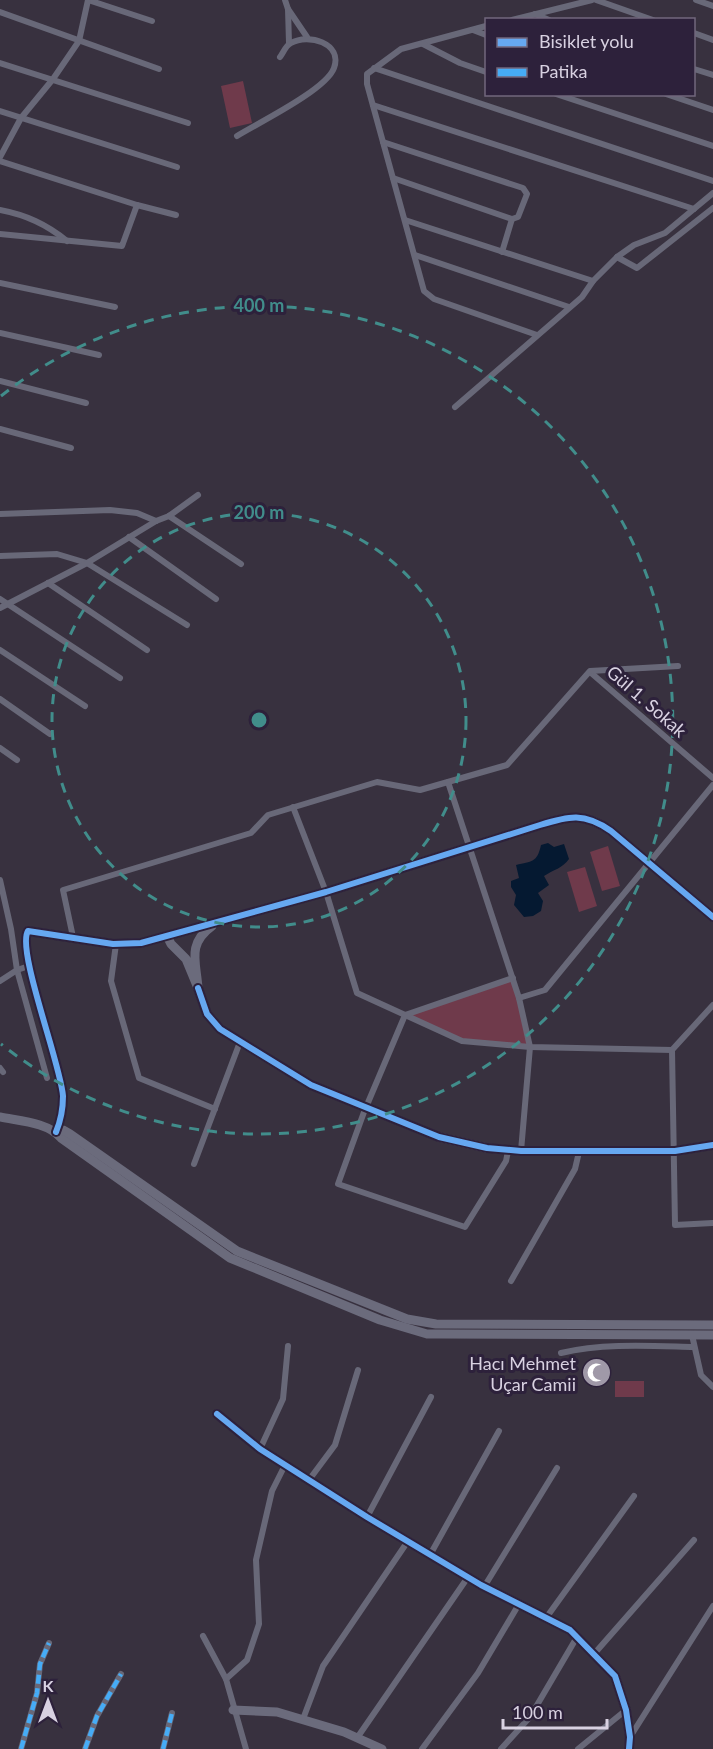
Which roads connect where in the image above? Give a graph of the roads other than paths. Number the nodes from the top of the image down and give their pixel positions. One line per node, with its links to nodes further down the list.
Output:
1 (88, 0): 12 (street); 19 (street)
2 (285, 0): 6 (street)
3 (594, 0): 8 (street); 11 (street)
4 (696, 0): 5 (street)
5 (713, 6)
6 (288, 9): 17 (street); 20 (street)
7 (0, 12): 19 (street)
8 (534, 14): 9 (street); 10 (street)
9 (519, 18)
10 (544, 18)
11 (647, 18)
12 (152, 21)
13 (485, 26): 14 (street)
14 (472, 30): 16 (street); 21 (street)
15 (695, 34): 18 (street)
16 (485, 35)
17 (307, 37): 20 (street); 37 (street)
18 (713, 40)
19 (79, 41): 25 (street); 29 (street)
20 (289, 43): 22 (street)
21 (422, 44): 24 (street); 27 (street)
22 (280, 57)
23 (0, 63): 29 (street)
24 (374, 68): 32 (street); 43 (street)
25 (159, 69)
26 (695, 70): 28 (street)
27 (485, 72)
28 (713, 75)
29 (53, 79): 35 (street); 36 (street)
30 (562, 96): 39 (street)
31 (672, 96): 33 (street)
32 (373, 105): 38 (street); 47 (street)
33 (713, 110)
34 (0, 111): 35 (street)
35 (21, 118): 40 (street); 41 (street)
36 (188, 123)
37 (237, 136)
38 (383, 142): 42 (street); 50 (street)
39 (713, 146)
40 (0, 159): 45 (street)
41 (177, 167)
42 (393, 178): 50 (street); 51 (street)
43 (713, 181)
44 (713, 193): 47 (street)
45 (136, 205): 49 (street); 53 (street)
46 (713, 208): 56 (street)
47 (694, 209): 56 (street)
48 (0, 210): 53 (street)
49 (176, 215)
50 (512, 219): 54 (street)
51 (405, 220): 54 (street); 55 (street)
52 (0, 234): 53 (street)
53 (68, 241)
54 (502, 252): 57 (street)
55 (415, 255): 60 (street); 62 (street)
56 (617, 256): 57 (street)
57 (593, 281): 60 (street)
58 (0, 283): 59 (street)
59 (115, 307)
60 (569, 307): 62 (street)
61 (0, 333): 63 (street)
62 (537, 334): 66 (street)
63 (99, 356)
64 (0, 381): 65 (street)
65 (86, 403)
66 (455, 407)
67 (0, 429): 68 (street)
68 (71, 448)
69 (198, 495): 71 (street)
70 (0, 514): 72 (street)
71 (169, 516): 72 (street); 76 (street)
72 (156, 521): 73 (street)
73 (129, 537): 75 (street); 79 (street)
74 (0, 556): 75 (street)
75 (87, 562): 77 (street); 82 (street)
76 (241, 564)
77 (48, 583): 80 (street); 84 (street)
78 (0, 599): 80 (street)
79 (216, 599)
80 (8, 604): 81 (street); 87 (street)
81 (0, 608)
82 (187, 625)
83 (0, 650): 89 (street)
84 (147, 650)
85 (678, 666): 86 (street)
86 (590, 671): 93 (street, Gül 1. Sokak); 94 (street)
87 (120, 678)
88 (0, 699): 90 (street)
89 (86, 706)
90 (50, 734)
91 (0, 748): 92 (street)
92 (17, 759)
93 (713, 778)
94 (448, 782): 96 (street); 97 (street)
95 (713, 785): 98 (street)
96 (293, 807): 100 (street); 106 (street)
97 (470, 847): 98 (street); 100 (street); 111 (street)
98 (649, 862): 101 (street); 114 (street)
99 (0, 880): 110 (street)
100 (326, 892): 102 (street); 116 (street)
101 (713, 916)
102 (216, 923): 104 (street); 108 (street)
103 (28, 931): 106 (street); 109 (street)
104 (178, 934): 105 (street); 108 (street)
105 (167, 936): 107 (street); 113 (street)
106 (73, 937): 107 (street)
107 (116, 944): 122 (street)
108 (194, 951): 113 (street)
109 (29, 966): 110 (street); 124 (street)
110 (17, 970): 112 (street); 120 (street)
111 (513, 978): 114 (street); 116 (street)
112 (0, 981)
113 (198, 988): 117 (street)
114 (519, 998): 118 (street)
115 (713, 1005): 119 (street)
116 (405, 1015): 118 (street); 121 (street)
117 (240, 1042): 121 (street); 122 (street)
118 (530, 1047): 119 (street); 128 (street)
119 (672, 1050): 127 (street)
120 (47, 1078)
121 (366, 1108): 126 (street); 126 (street)
122 (214, 1109): 130 (street)
123 (0, 1117): 124 (street)
124 (56, 1132): 134 (street)
125 (713, 1145): 127 (street)
126 (508, 1151): 128 (street)
127 (675, 1151): 129 (street); 131 (street)
128 (521, 1152): 129 (street)
129 (579, 1152): 132 (street)
130 (194, 1164)
131 (713, 1223)
132 (511, 1281)
133 (713, 1325): 134 (street)
134 (459, 1329): 135 (street)
135 (692, 1335): 136 (street); 138 (street)
136 (713, 1335)
137 (288, 1346): 145 (street)
138 (693, 1347): 139 (street); 141 (street)
139 (561, 1353)
140 (358, 1370): 148 (street)
141 (713, 1387)
142 (431, 1397): 150 (street)
143 (217, 1414): 145 (street)
144 (499, 1431): 153 (street)
145 (260, 1449): 146 (street)
146 (285, 1465): 148 (street); 164 (street)
147 (557, 1468): 155 (street)
148 (309, 1480): 150 (street)
149 (633, 1496): 158 (street)
150 (366, 1516): 152 (street)
151 (694, 1540): 162 (street)
152 (408, 1541): 153 (street); 168 (street)
153 (430, 1555): 154 (street)
154 (468, 1577): 155 (street); 170 (street)
155 (484, 1587): 156 (street)
156 (519, 1604): 158 (street); 177 (street)
157 (713, 1606): 169 (street)
158 (546, 1618): 160 (street)
159 (202, 1636): 164 (street)
160 (577, 1636): 162 (street); 178 (street)
161 (50, 1643): 172 (street)
162 (594, 1654): 166 (street)
163 (121, 1674): 173 (street)
164 (226, 1679): 165 (street)
165 (233, 1710): 168 (street); 175 (street)
166 (626, 1710): 169 (street); 179 (street)
167 (172, 1713): 174 (street)
168 (303, 1719): 170 (street)
169 (630, 1737): 180 (street)
170 (357, 1738): 171 (street)
171 (371, 1747): 176 (street)
172 (21, 1749)
173 (85, 1749)
174 (163, 1749)
175 (246, 1749)
176 (382, 1749)
177 (422, 1749)
178 (501, 1749)
179 (579, 1749)
180 (629, 1749)

